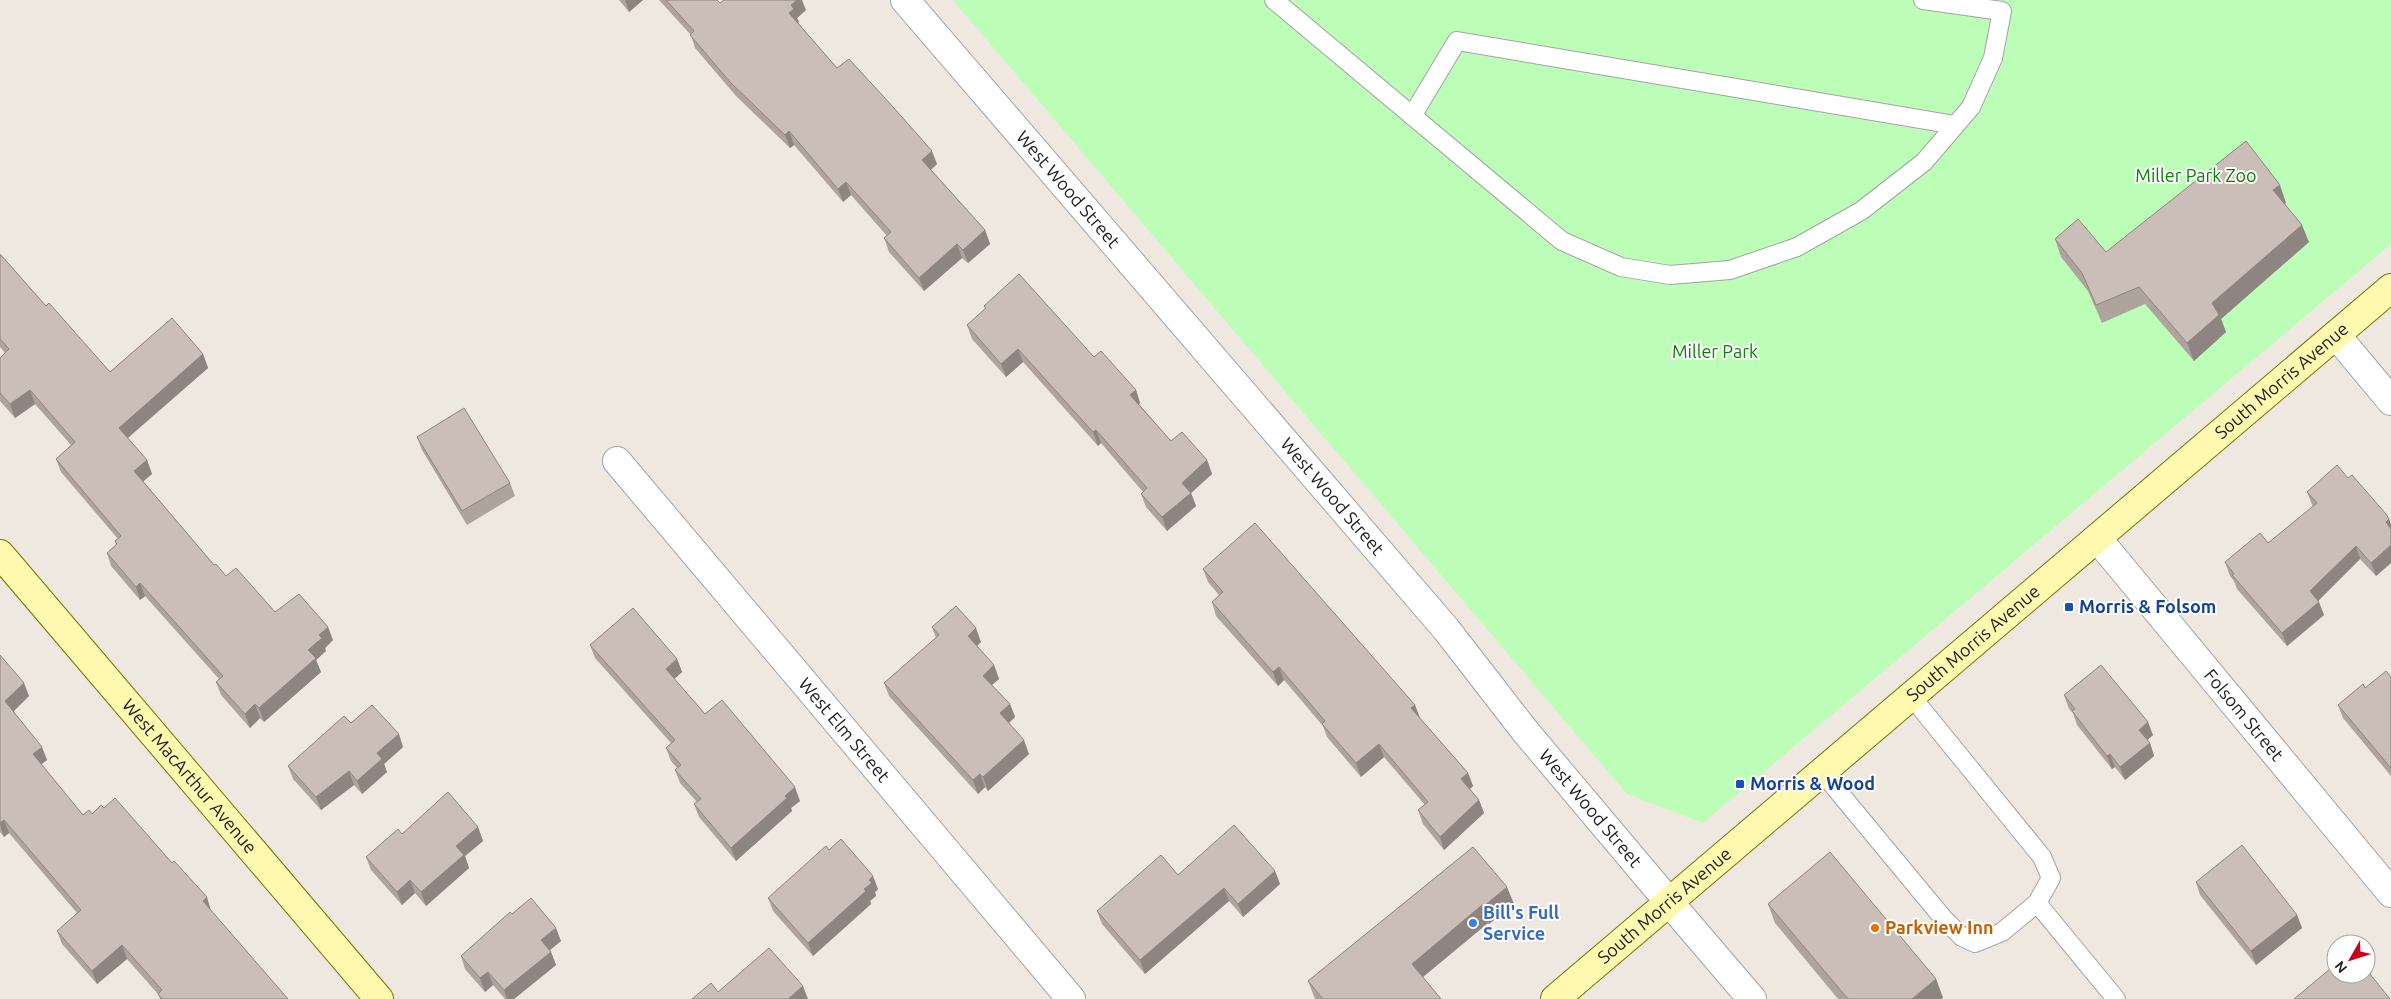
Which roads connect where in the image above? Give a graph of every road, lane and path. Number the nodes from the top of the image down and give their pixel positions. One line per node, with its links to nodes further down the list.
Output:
1 (905, 0): 15 (street, West Wood Street)
2 (1274, 0): 4 (lane)
3 (1923, 0): 5 (lane)
4 (1412, 116): 5 (lane); 5 (lane)
5 (1955, 125)
6 (2391, 288): 7 (main road, South Morris Avenue)
7 (2336, 335): 8 (street); 10 (main road, South Morris Avenue)
8 (2391, 401)
9 (617, 461): 18 (street, West Elm Street)
10 (2097, 538): 12 (main road, South Morris Avenue); 14 (street, Folsom Street)
11 (0, 554): 17 (main road, West MacArthur Avenue)
12 (1911, 696): 13 (main road, South Morris Avenue); 16 (lane)
13 (1822, 772): 15 (main road, South Morris Avenue); 16 (lane)
14 (2391, 893)
15 (1669, 902): 19 (main road, South Morris Avenue); 20 (street, West Wood Street)
16 (2036, 903): 21 (lane)
17 (380, 999)
18 (1071, 999)
19 (1555, 999)
20 (1752, 999)
21 (2116, 999)

